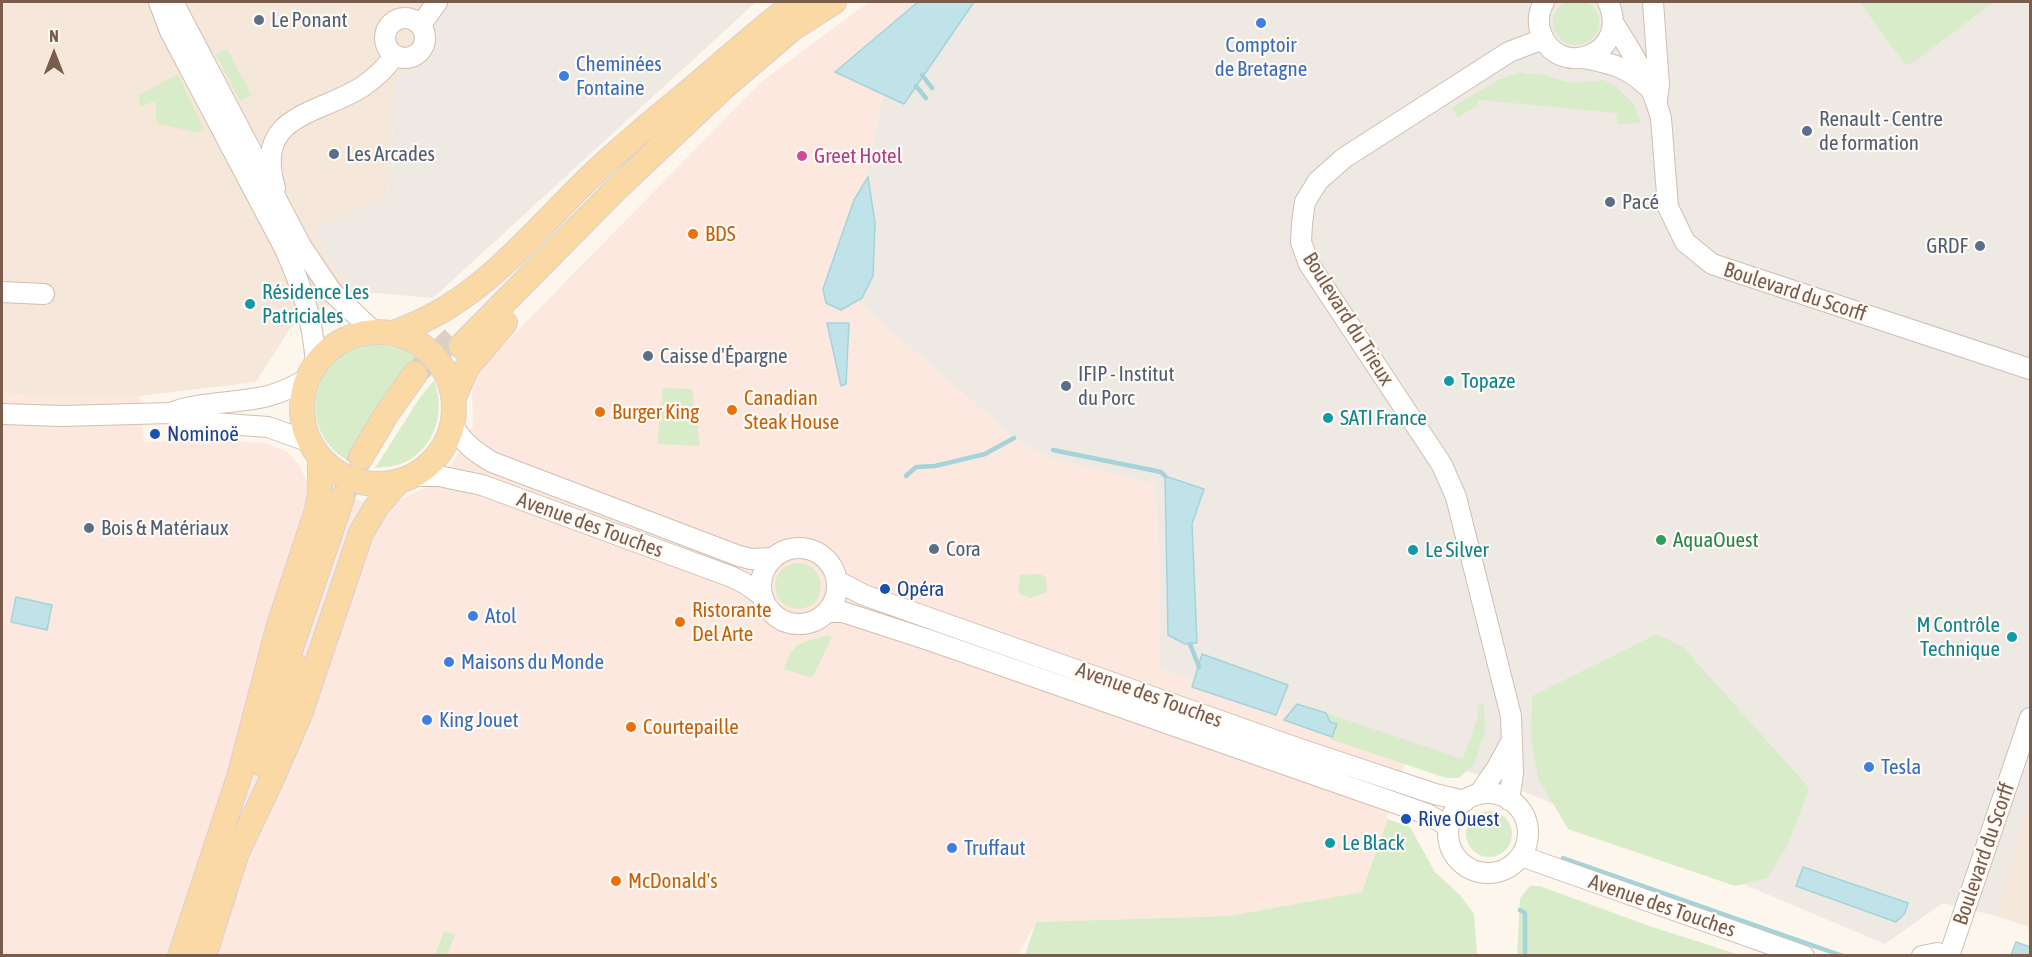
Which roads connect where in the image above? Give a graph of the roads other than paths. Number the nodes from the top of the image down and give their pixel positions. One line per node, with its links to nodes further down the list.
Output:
1 (159, 2): 22 (street)
2 (173, 2): 17 (street)
3 (437, 2): 10 (street)
4 (797, 2): 14 (main road)
5 (834, 2): 16 (main road)
6 (1544, 2): 11 (street)
7 (1608, 2): 9 (street, Boulevard du Scorff)
8 (1653, 2): 15 (street)
9 (1614, 24): 13 (street); 15 (street, Boulevard du Scorff)
10 (421, 25): 12 (street); 12 (street)
11 (1543, 39): 13 (street); 36 (street, Boulevard du Trieux)
12 (395, 55): 17 (street)
13 (1584, 58): 15 (street)
14 (699, 83): 16 (main road); 20 (main road)
15 (1652, 95): 21 (street, Boulevard du Scorff)
16 (686, 123): 24 (main road)
17 (280, 204): 20 (street)
18 (2, 292): 19 (street)
19 (44, 294)
20 (383, 333): 22 (main road); 24 (main road)
21 (2031, 369)
22 (312, 371): 25 (street); 28 (main road)
23 (419, 378): 29 (main road)
24 (454, 397): 27 (main road)
25 (170, 413): 26 (street); 28 (street)
26 (2, 414)
27 (453, 425): 30 (main road); 31 (street, Avenue des Touches)
28 (315, 450): 30 (main road); 43 (main road)
29 (366, 459)
30 (406, 479): 33 (street, Avenue des Touches); 41 (main road)
31 (772, 558): 32 (street); 33 (street)
32 (837, 581): 34 (street); 38 (street, Avenue des Touches)
33 (760, 594): 34 (street)
34 (828, 612): 40 (street, Avenue des Touches)
35 (2031, 718): 37 (street, Boulevard du Scorff)
36 (1513, 739): 38 (street); 39 (street, Boulevard du Trieux)
37 (2026, 746): 48 (street, Boulevard du Scorff)
38 (1472, 797): 39 (street); 40 (street)
39 (1509, 800): 42 (street)
40 (1448, 826): 42 (street)
41 (237, 852): 44 (main road); 45 (main road)
42 (1521, 856): 46 (street, Avenue des Touches)
43 (180, 956)
44 (189, 956)
45 (204, 956)
46 (1804, 956)
47 (1922, 956): 48 (street)
48 (1948, 956)

